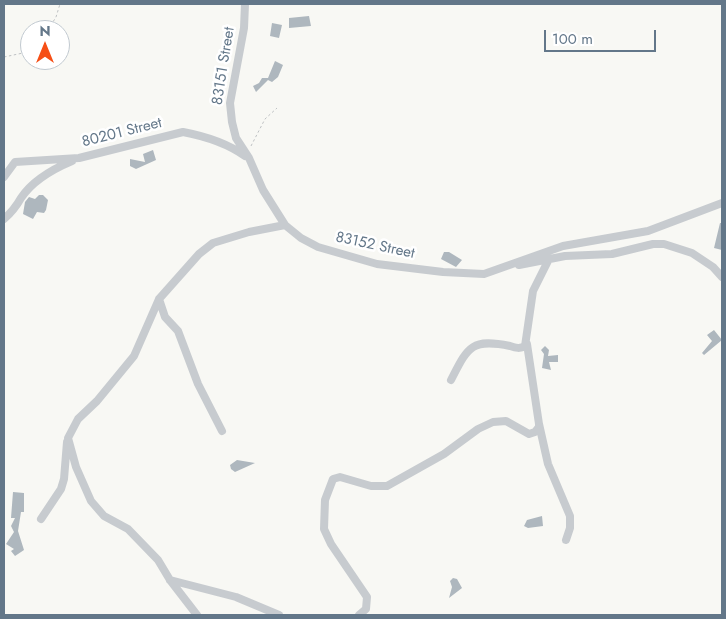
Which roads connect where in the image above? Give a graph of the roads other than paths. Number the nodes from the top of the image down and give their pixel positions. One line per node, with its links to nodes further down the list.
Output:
1 (245, 4): 3 (street, 83151 Street)
2 (79, 158): 3 (street, 80201 Street); 4 (street, 80201 Street); 6 (street)
3 (249, 158): 7 (street, 83152 Street)
4 (4, 177)
5 (722, 203): 9 (street, 83152 Street)
6 (4, 219)
7 (286, 225): 9 (street, 83152 Street); 11 (street)
8 (548, 260): 9 (street, 83152 Street); 10 (street, 83152 Street); 12 (street)
9 (511, 266)
10 (722, 277)
11 (159, 299): 15 (street); 16 (street)
12 (527, 344): 13 (street); 14 (street)
13 (451, 380)
14 (538, 424): 18 (street); 22 (street)
15 (222, 431)
16 (68, 438): 17 (street); 19 (street)
17 (40, 519)
18 (566, 540)
19 (170, 580): 20 (street); 21 (street)
20 (197, 614)
21 (278, 615)
22 (359, 615)

